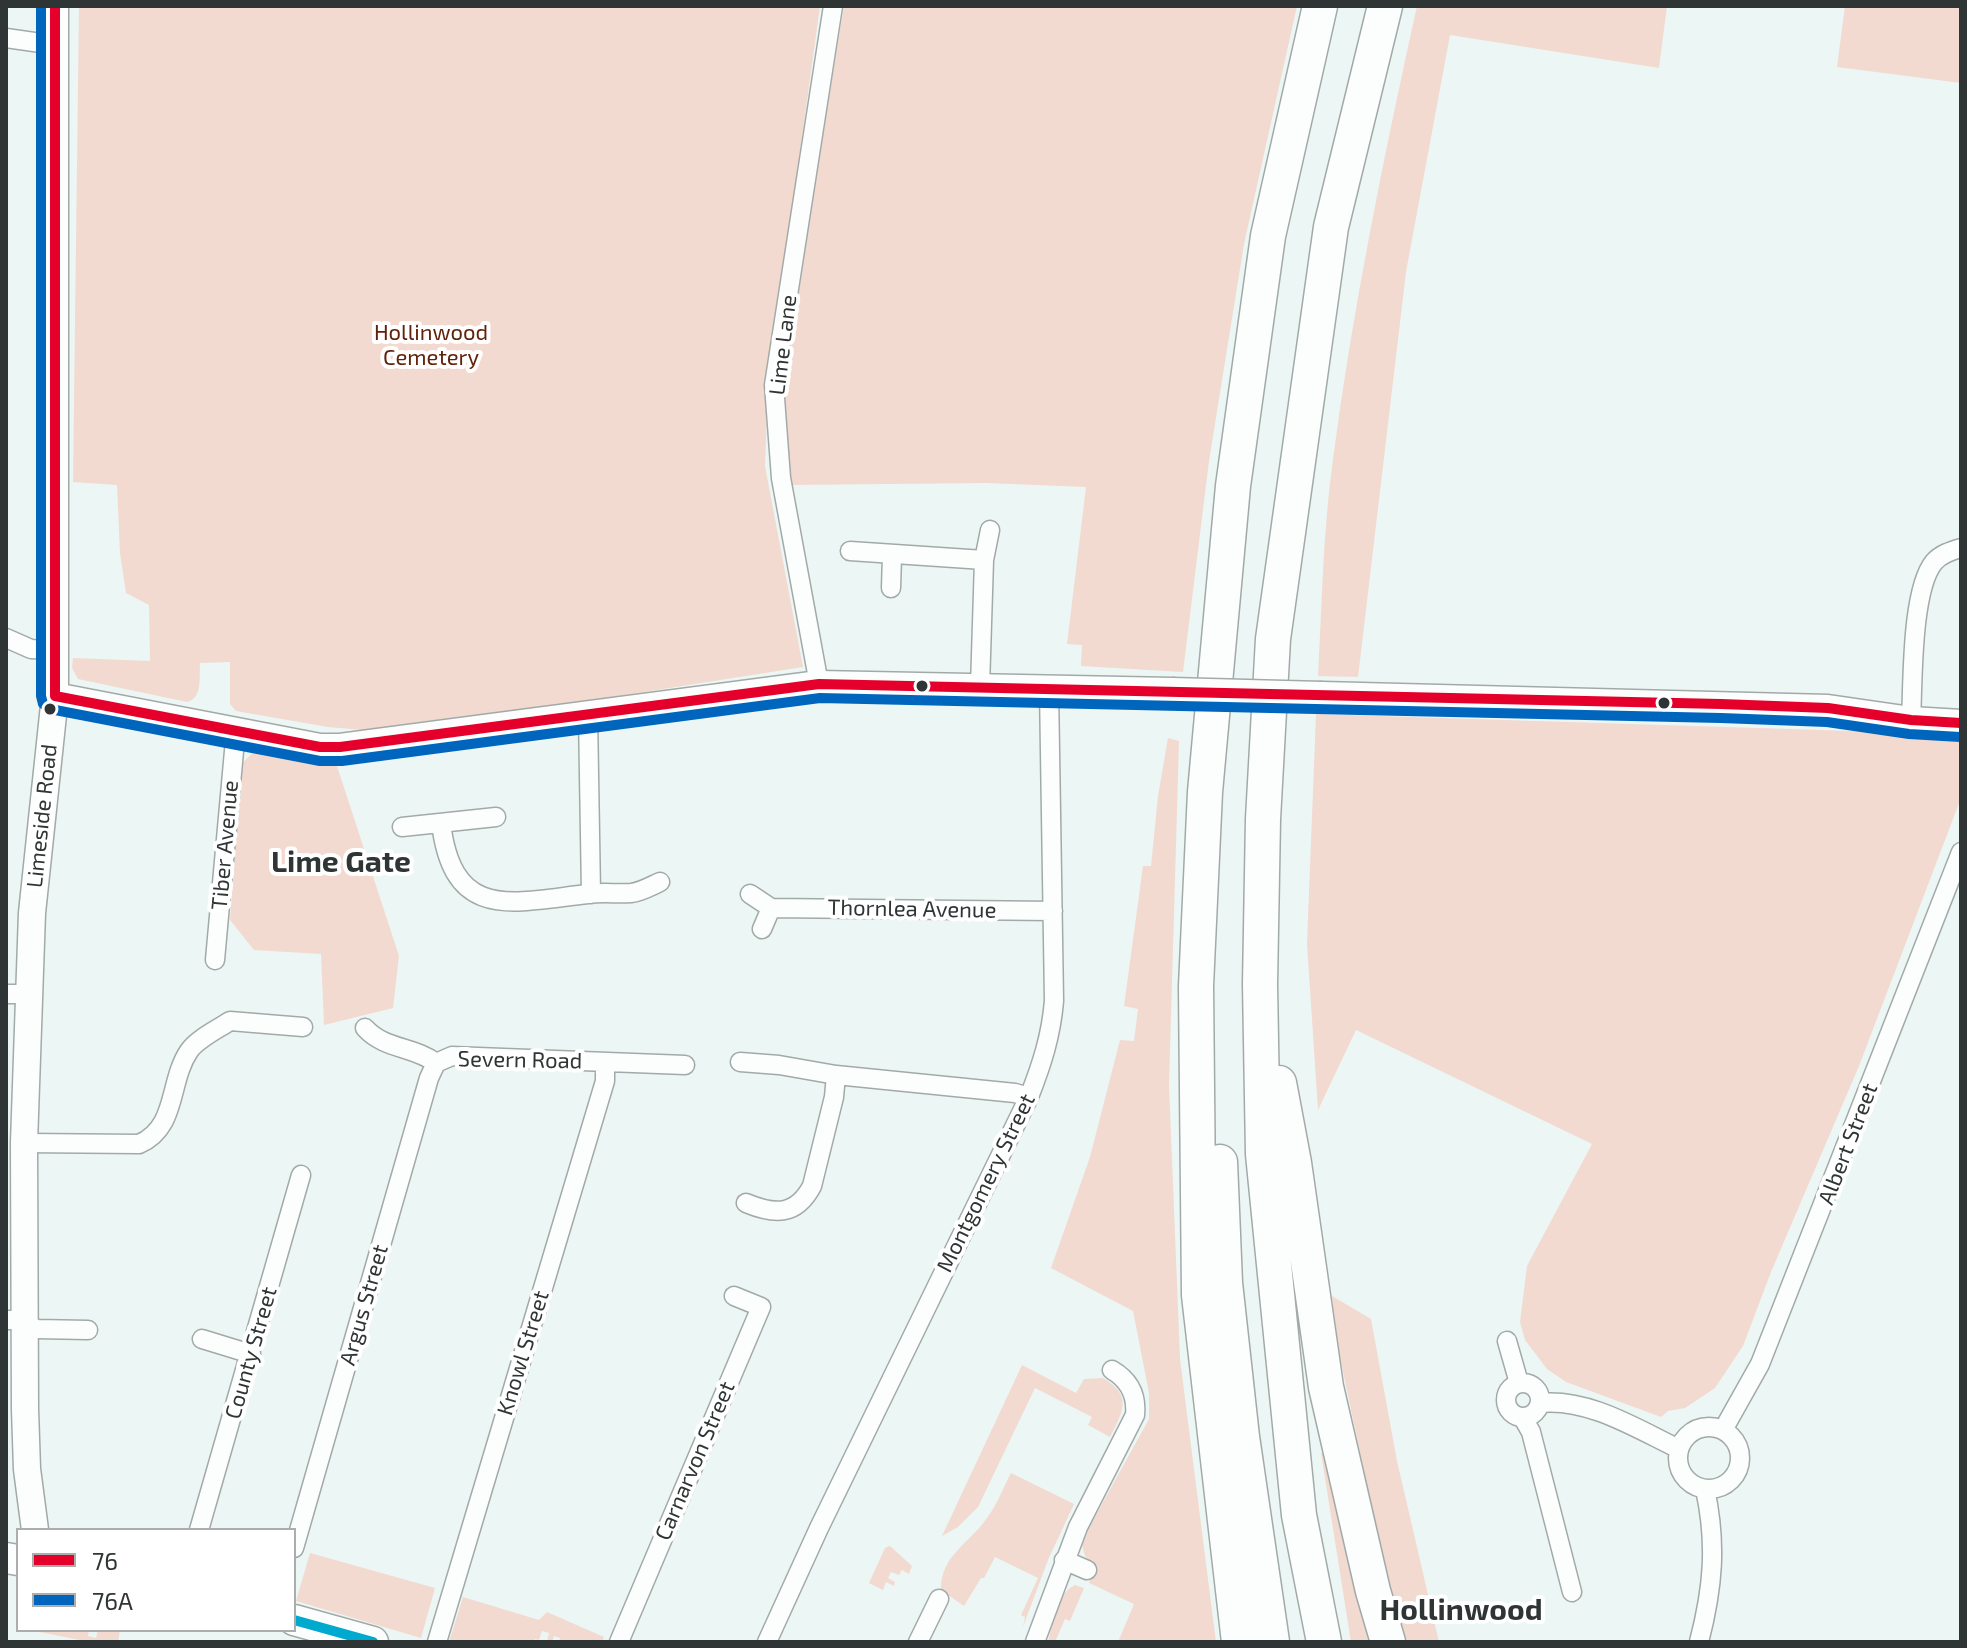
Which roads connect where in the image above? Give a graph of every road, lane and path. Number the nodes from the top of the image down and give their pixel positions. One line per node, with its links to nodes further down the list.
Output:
1 (55, 6): 6 (street, Limeside Road)
2 (833, 6): 15 (street, Lime Lane)
3 (1320, 6): 23 (highway)
4 (1385, 6): 37 (highway)
5 (6, 38): 6 (street)
6 (55, 45): 14 (street, Limeside Road)
7 (990, 530): 11 (street)
8 (1961, 548): 20 (street)
9 (850, 551): 10 (street)
10 (892, 556): 11 (street); 12 (street)
11 (984, 560): 16 (street)
12 (891, 588)
13 (6, 638): 14 (street)
14 (56, 650): 18 (street, Limeside Road)
15 (819, 684): 16 (street); 19 (street)
16 (980, 687): 17 (street)
17 (1049, 689): 20 (street, bridge); 33 (street, Montgomery Street)
18 (55, 696): 22 (street); 38 (street, Limeside Road)
19 (588, 715): 22 (street); 30 (street)
20 (1911, 720): 21 (street)
21 (1961, 723)
22 (236, 729): 36 (street, Tiber Avenue)
23 (1205, 792): 77 (highway); 78 (highway)
24 (496, 817): 25 (street)
25 (441, 823): 26 (street); 30 (street)
26 (402, 827)
27 (1961, 852): 60 (street, Albert Street)
28 (660, 882): 29 (street)
29 (635, 893): 30 (street); 34 (street)
30 (591, 894)
31 (750, 894): 32 (street)
32 (771, 908): 33 (street, Thornlea Avenue); 35 (street)
33 (1053, 911): 46 (street, Montgomery Street)
34 (636, 913)
35 (762, 929)
36 (215, 960)
37 (1260, 984): 79 (highway); 80 (highway)
38 (17, 994): 47 (street, Limeside Road)
39 (303, 1027): 47 (street)
40 (365, 1028): 42 (street, Severn Road)
41 (740, 1062): 45 (street)
42 (436, 1063): 43 (street, Severn Road); 65 (street, Argus Street)
43 (605, 1063): 44 (street, Severn Road); 72 (street, Knowl Street)
44 (685, 1065)
45 (836, 1075): 46 (street); 49 (street)
46 (1029, 1097): 74 (street, Montgomery Street)
47 (24, 1143): 51 (street, Limeside Road)
48 (301, 1175): 55 (street, County Street)
49 (746, 1203)
50 (734, 1296): 73 (street, Carnarvon Street)
51 (16, 1322): 52 (street); 63 (street, Limeside Road)
52 (88, 1330)
53 (202, 1339): 55 (street)
54 (1507, 1341): 57 (street)
55 (251, 1354): 64 (street, County Street)
56 (1112, 1370): 66 (street)
57 (1519, 1383): 58 (street); 59 (street)
58 (1540, 1403): 59 (street); 61 (street)
59 (1523, 1418): 68 (street)
60 (1723, 1430): 61 (street); 62 (street)
61 (1679, 1449): 62 (street)
62 (1705, 1489): 81 (street)
63 (35, 1528)
64 (200, 1528)
65 (296, 1541)
66 (1064, 1560): 67 (street); 76 (street)
67 (1087, 1570)
68 (1572, 1592)
69 (939, 1599): 75 (street)
70 (296, 1621): 71 (main road)
71 (373, 1642)
72 (437, 1642)
73 (619, 1642)
74 (767, 1642)
75 (918, 1642)
76 (1035, 1642)
77 (1239, 1642)
78 (1272, 1642)
79 (1324, 1642)
80 (1388, 1642)
81 (1699, 1642)

